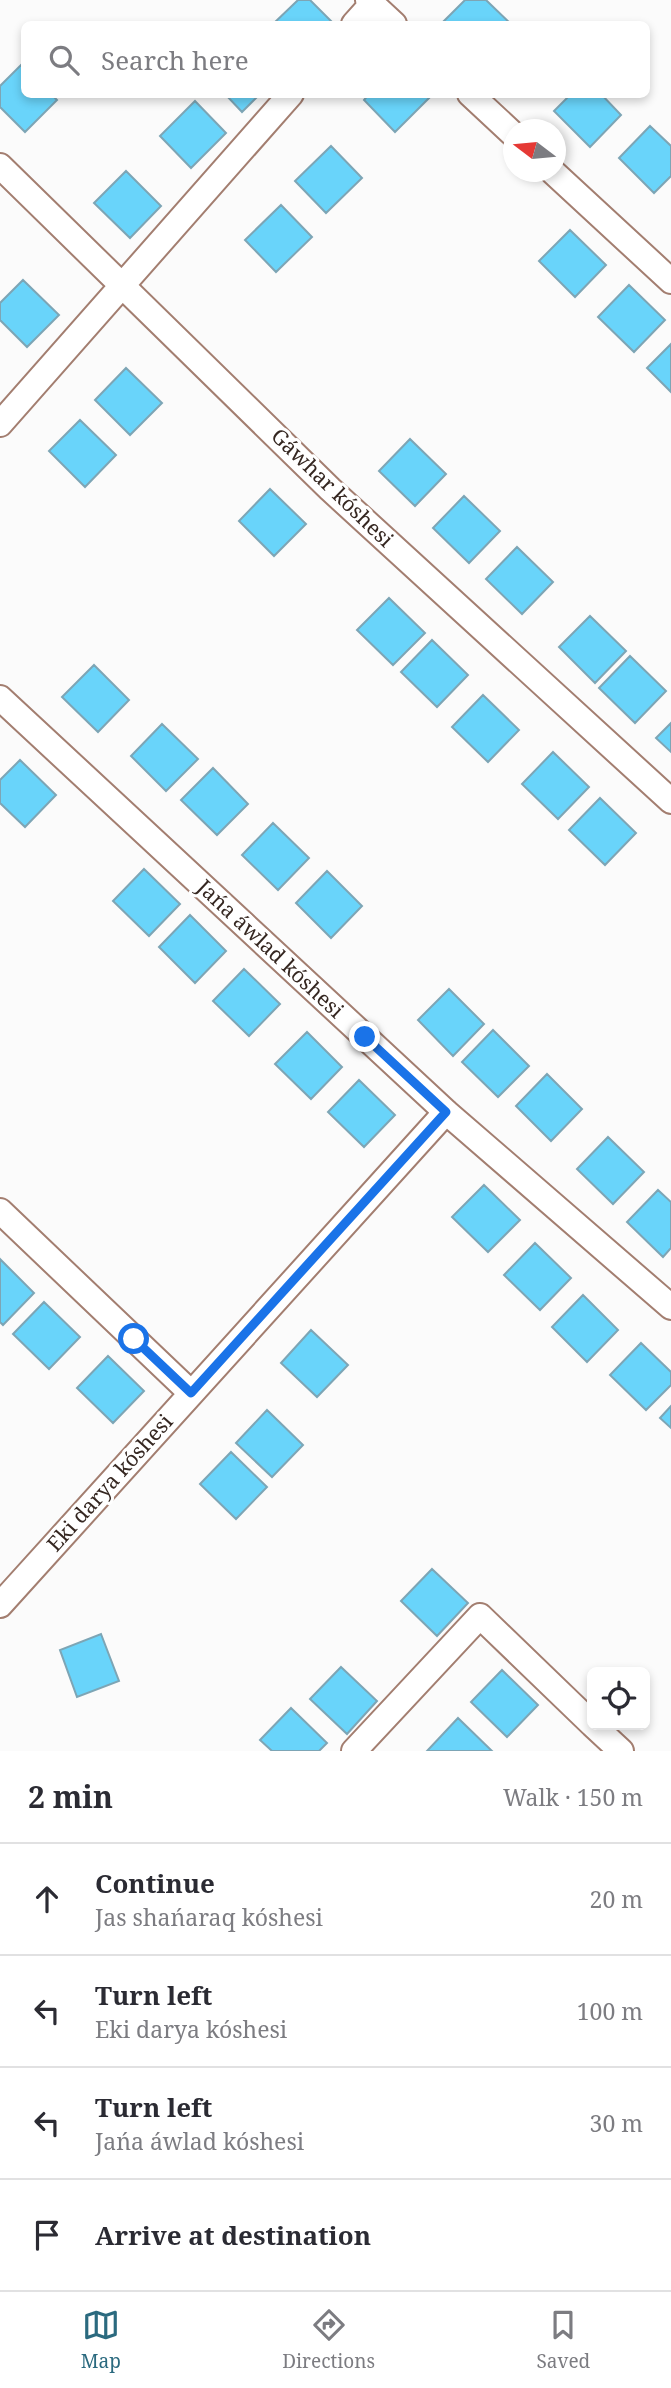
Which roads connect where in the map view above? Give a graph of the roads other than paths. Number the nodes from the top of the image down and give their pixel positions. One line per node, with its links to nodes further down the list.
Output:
1 (370, 2): 2 (street); 3 (street)
2 (356, 21)
3 (391, 21)
4 (287, 98): 10 (street)
5 (474, 98): 6 (street)
6 (503, 125)
7 (0, 166): 10 (street, Gáwhar kóshesi)
8 (564, 182): 9 (street)
9 (671, 281)
10 (122, 283): 11 (street); 13 (street, Gáwhar kóshesi)
11 (0, 424)
12 (0, 698): 14 (street, Jańa áwlad kóshesi)
13 (671, 801)
14 (446, 1112): 16 (street, Jańa áwlad kóshesi); 17 (street, Eki darya kóshesi)
15 (0, 1211): 17 (street)
16 (671, 1307)
17 (191, 1393): 18 (street, Eki darya kóshesi)
18 (0, 1605)
19 (587, 1718): 21 (street)
20 (599, 1730): 22 (street)
21 (354, 1751)
22 (621, 1751)

